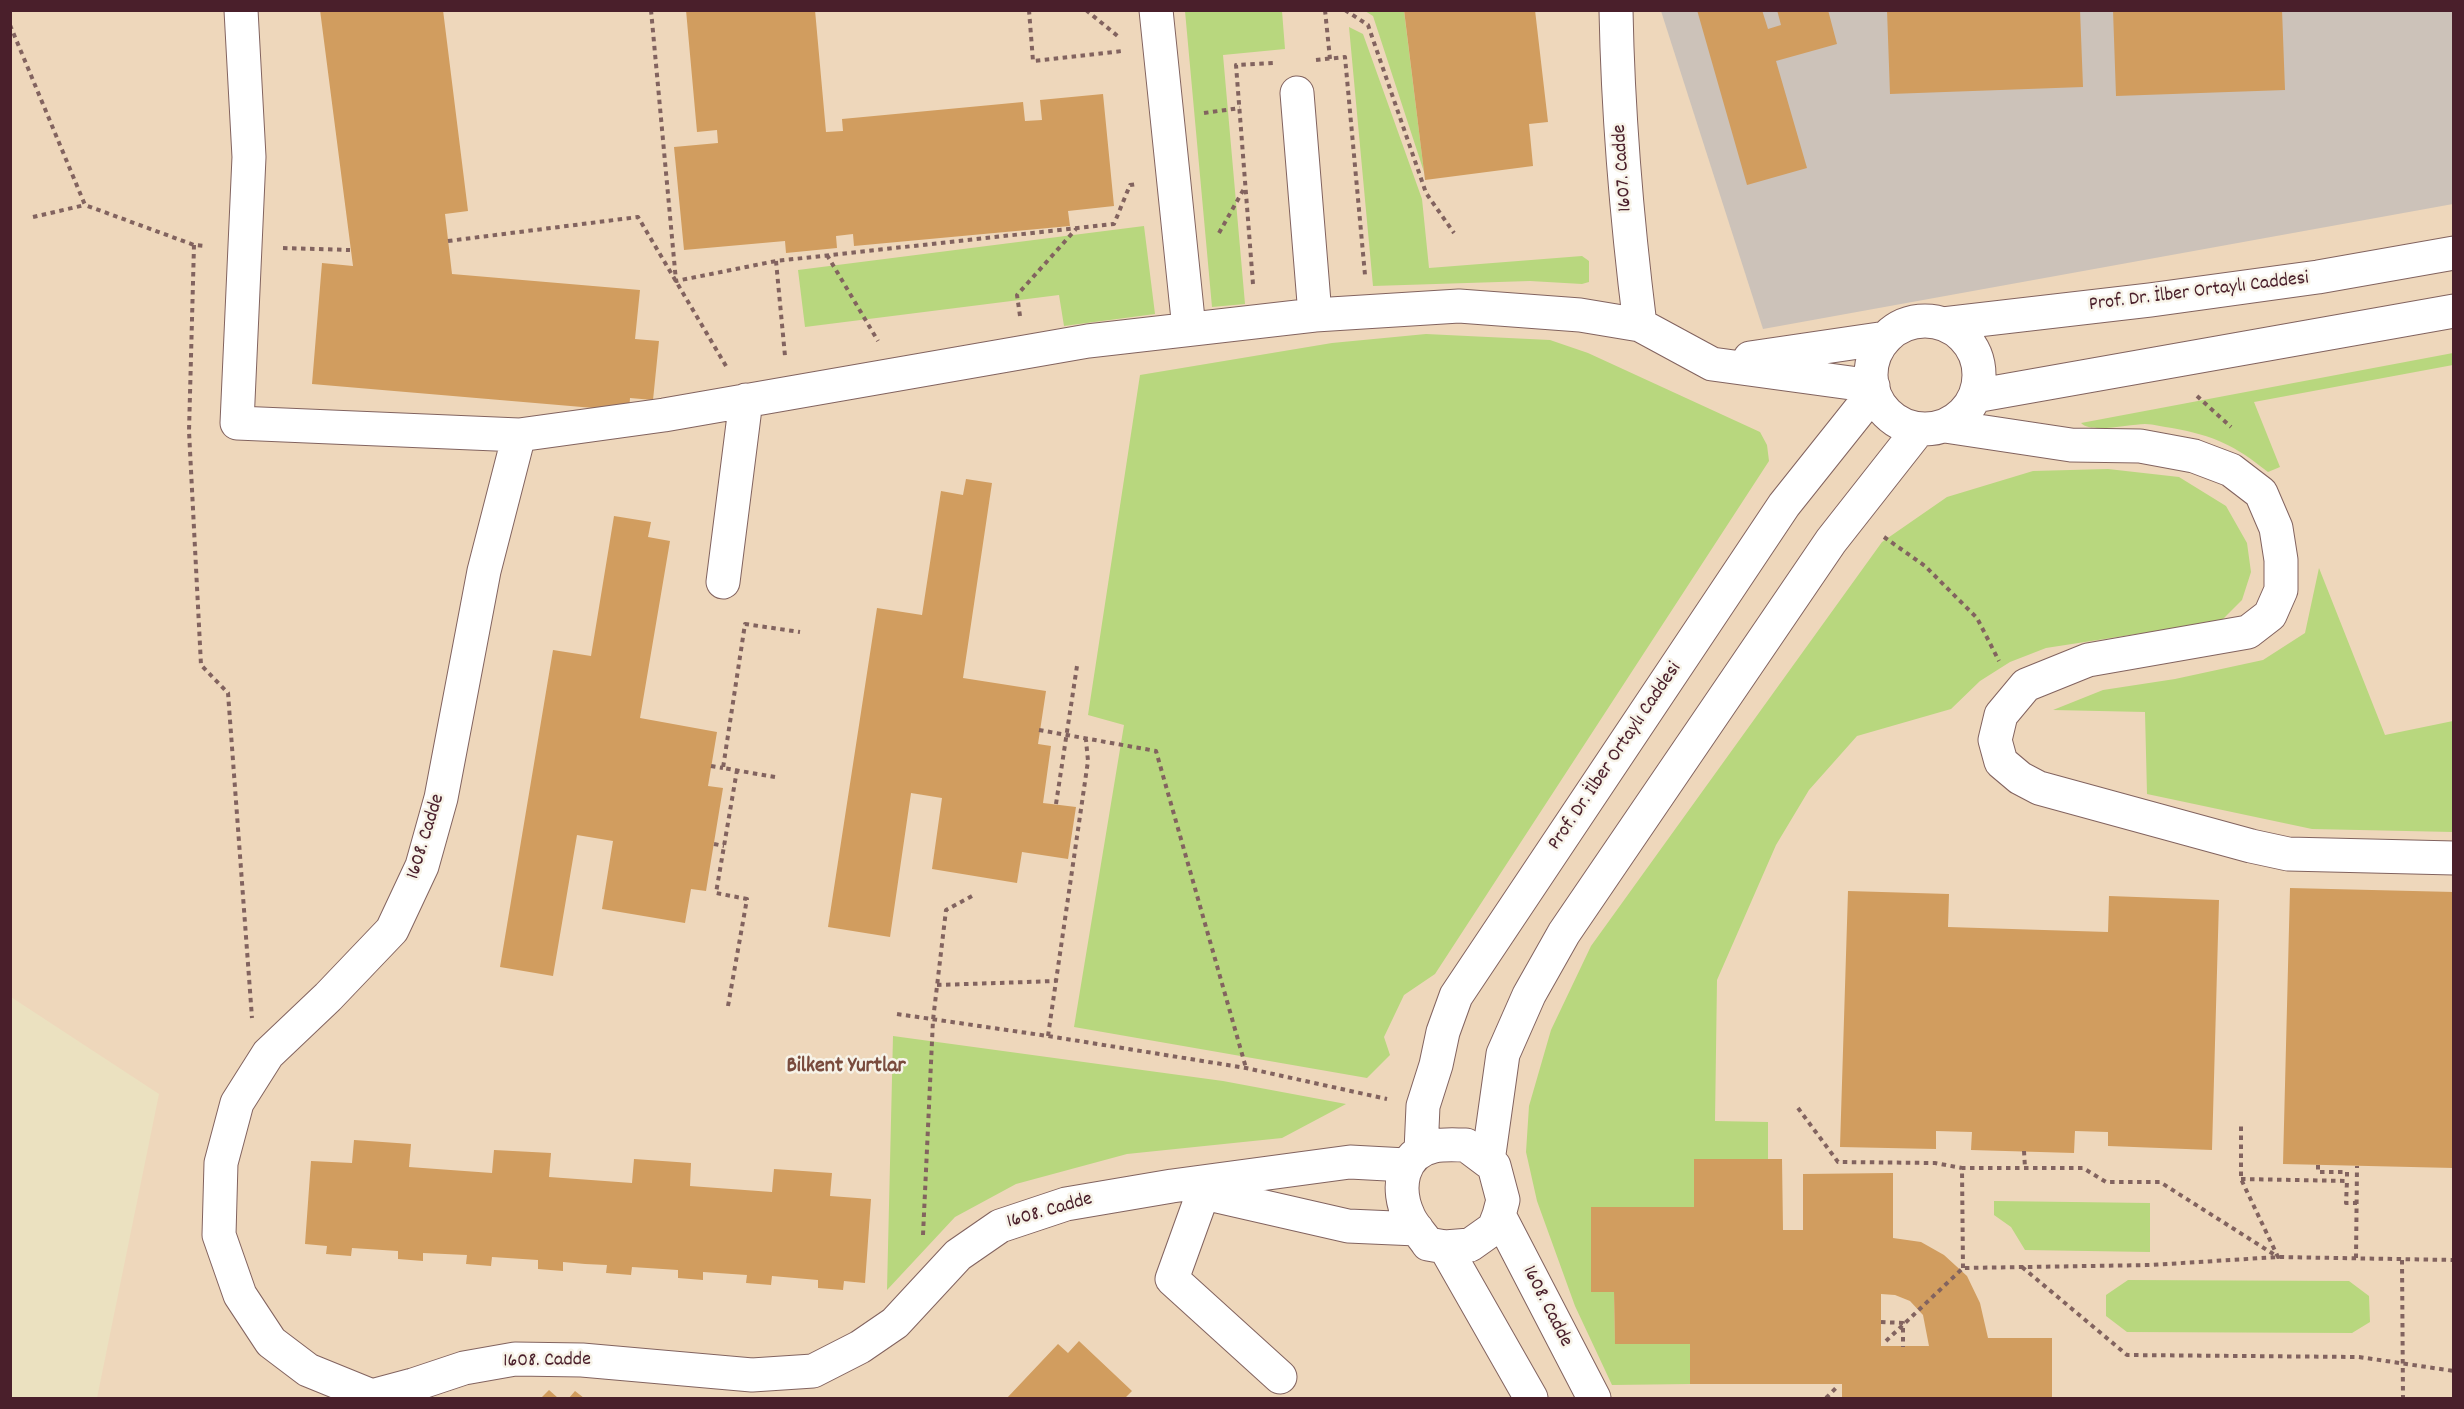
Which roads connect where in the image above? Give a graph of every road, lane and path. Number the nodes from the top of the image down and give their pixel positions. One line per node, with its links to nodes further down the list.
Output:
1 (241, 10): 21 (street)
2 (651, 10): 26 (path)
3 (1029, 10): 11 (path)
4 (1086, 10): 10 (path)
5 (1156, 10): 14 (street)
6 (1325, 10): 12 (path)
7 (1345, 10): 18 (path)
8 (1616, 10): 30 (street, 1607. Cadde)
9 (10, 25): 15 (path)
10 (1127, 43)
11 (1124, 51)
12 (1330, 59)
13 (1297, 93): 28 (street)
14 (1174, 179): 17 (path); 32 (street)
15 (85, 205): 16 (path); 20 (path)
16 (33, 217)
17 (1076, 229): 24 (path); 34 (path)
18 (1454, 233)
19 (448, 241): 26 (path)
20 (194, 245): 21 (path); 66 (path)
21 (245, 248): 22 (path); 41 (street)
22 (350, 250)
23 (2454, 253): 29 (street, Prof. Dr. İlber Ortaylı Caddesi)
24 (827, 255): 25 (path); 36 (path)
25 (776, 261): 26 (path); 31 (path)
26 (676, 281): 39 (path)
27 (2454, 311): 38 (street)
28 (1315, 315): 30 (street); 32 (street)
29 (1943, 324): 33 (street, Prof. Dr. İlber Ortaylı Caddesi); 38 (street)
30 (1640, 325): 35 (street)
31 (782, 329)
32 (1189, 329): 34 (street)
33 (1886, 338): 35 (street); 37 (street)
34 (1026, 352): 36 (street)
35 (1712, 364): 37 (street)
36 (899, 375): 39 (street)
37 (1873, 389): 40 (street); 67 (street, Prof. Dr. İlber Ortaylı Caddesi)
38 (1975, 396): 40 (street)
39 (746, 400): 41 (street); 43 (street)
40 (1932, 427): 42 (street); 57 (street)
41 (519, 435): 66 (street, 1608. Cadde)
42 (1852, 515): 46 (path); 72 (street)
43 (723, 582)
44 (800, 632): 51 (path)
45 (1077, 666): 48 (path)
46 (2002, 667)
47 (1039, 730): 48 (path)
48 (1066, 735): 49 (path); 54 (path)
49 (1086, 740): 59 (path); 65 (path)
50 (711, 766): 51 (path)
51 (723, 768): 52 (path)
52 (737, 770): 53 (path); 56 (path)
53 (775, 777)
54 (1056, 804)
55 (714, 844): 56 (path)
56 (724, 846): 61 (path)
57 (2454, 858)
58 (972, 896): 60 (path)
59 (1056, 981): 60 (path); 64 (path)
60 (937, 985): 63 (path)
61 (728, 1006)
62 (897, 1014): 63 (path)
63 (933, 1020): 64 (path); 83 (path)
64 (1048, 1036): 65 (path)
65 (1246, 1068): 67 (path)
66 (255, 1074): 99 (street, 1608. Cadde)
67 (1423, 1106): 71 (street, Prof. Dr. İlber Ortaylı Caddesi)
68 (1798, 1108): 75 (path)
69 (2241, 1125): 77 (path)
70 (2024, 1152): 76 (path)
71 (1413, 1158): 72 (street, 1608. Cadde); 79 (street, 1608. Cadde); 82 (street)
72 (1488, 1161): 81 (street, 1608. Cadde)
73 (2318, 1165): 78 (path)
74 (2357, 1166): 80 (path)
75 (1962, 1168): 76 (path); 90 (path)
76 (2025, 1168): 85 (path)
77 (2241, 1179): 78 (path); 85 (path)
78 (2347, 1181): 80 (path)
79 (1188, 1189): 82 (street, 1608. Cadde); 97 (street); 99 (street, 1608. Cadde)
80 (2357, 1203): 86 (path)
81 (1499, 1215): 84 (street); 101 (street, 1608. Cadde)
82 (1417, 1229): 84 (street)
83 (923, 1236)
84 (1445, 1247): 100 (street)
85 (2278, 1257): 86 (path); 89 (path)
86 (2356, 1258): 87 (path)
87 (2402, 1260): 88 (path); 95 (path)
88 (2454, 1260)
89 (2021, 1267): 90 (path); 95 (path)
90 (1963, 1268): 92 (path)
91 (1881, 1322): 92 (path)
92 (1903, 1323): 93 (path); 94 (path)
93 (1886, 1341)
94 (1903, 1347)
95 (2403, 1364): 96 (path); 103 (path)
96 (2454, 1371)
97 (1280, 1377)
98 (1836, 1388): 102 (path)
99 (372, 1397)
100 (1531, 1398)
101 (1594, 1398)
102 (1826, 1398)
103 (2403, 1398)

